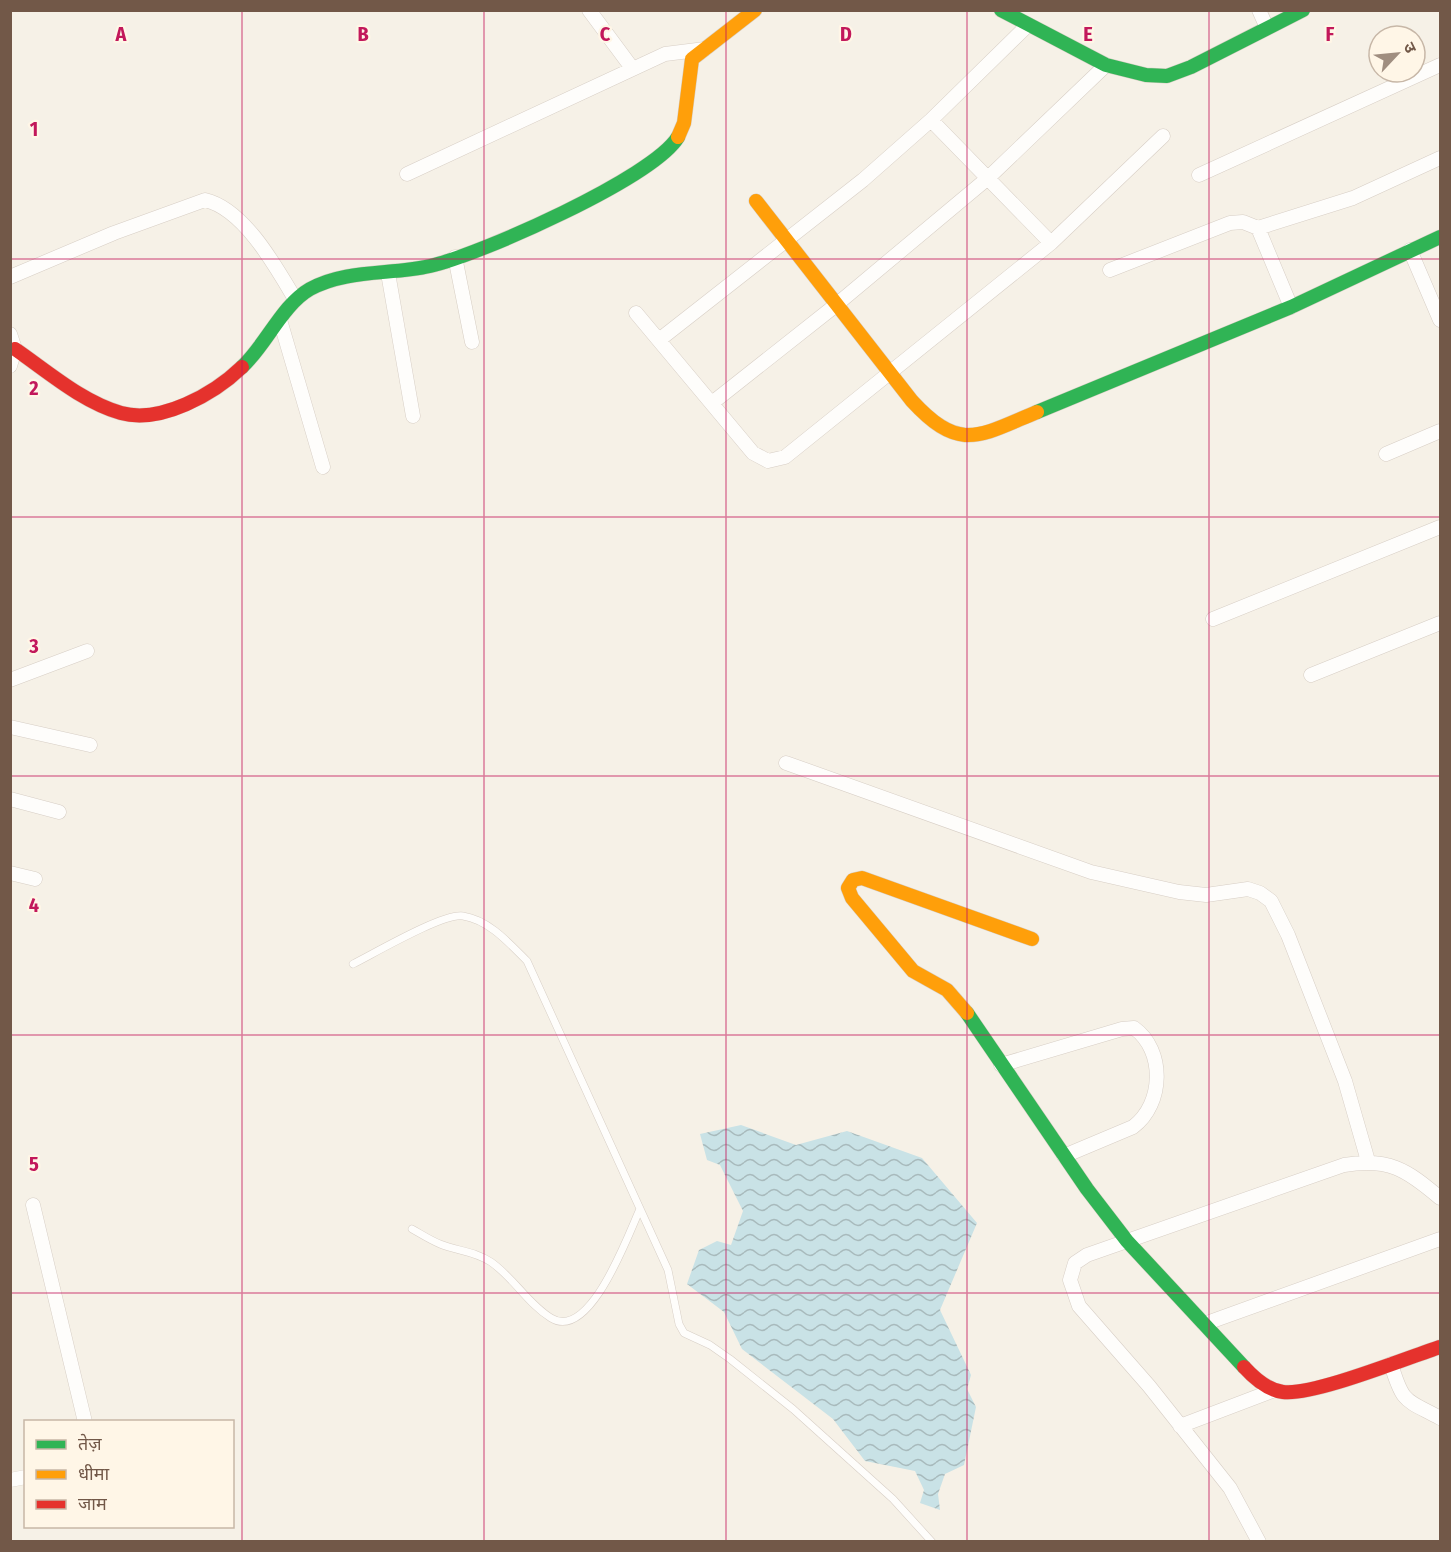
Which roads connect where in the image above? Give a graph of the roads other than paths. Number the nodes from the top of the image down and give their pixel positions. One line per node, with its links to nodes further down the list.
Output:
1 (589, 10): 11 (street)
2 (755, 10): 8 (street)
3 (1001, 10): 6 (street)
4 (1259, 10): 7 (street)
5 (1303, 10): 7 (street)
6 (1026, 26): 9 (street); 12 (street)
7 (1267, 28): 9 (street)
8 (705, 49): 11 (street); 24 (street)
9 (1106, 65): 17 (street)
10 (1440, 65): 16 (street)
11 (632, 68): 15 (street)
12 (931, 120): 17 (street); 21 (street)
13 (1163, 136): 22 (street)
14 (1440, 158): 19 (street)
15 (407, 174)
16 (1199, 175)
17 (988, 178): 22 (street); 29 (street)
18 (756, 201): 21 (street)
19 (1258, 228): 25 (street); 30 (street)
20 (1440, 237): 23 (street)
21 (787, 240): 29 (street); 35 (street)
22 (1052, 243): 39 (street)
23 (1410, 250): 30 (street); 33 (street)
24 (455, 257): 26 (street); 36 (street)
25 (1110, 270)
26 (388, 273): 28 (street); 41 (street)
27 (10, 277): 28 (street)
28 (295, 299): 32 (street)
29 (836, 305): 39 (street); 40 (street)
30 (1291, 307): 39 (street)
31 (636, 313): 35 (street)
32 (280, 320): 37 (street); 44 (street)
33 (1440, 320)
34 (10, 334): 37 (street)
35 (658, 340): 40 (street)
36 (472, 342)
37 (15, 349): 38 (street)
38 (10, 366)
39 (888, 373): 40 (street)
40 (712, 403)
41 (413, 416)
42 (1440, 431): 43 (street)
43 (1386, 454)
44 (323, 467)
45 (1440, 527): 46 (street)
46 (1213, 619)
47 (1440, 623): 49 (street)
48 (87, 651): 50 (street)
49 (1311, 675)
50 (10, 680)
51 (10, 727): 52 (street)
52 (90, 745)
53 (786, 763): 62 (street)
54 (10, 799): 55 (street)
55 (59, 812)
56 (10, 873): 57 (street)
57 (34, 879)
58 (1032, 939): 60 (street)
59 (353, 964): 65 (lane)
60 (1001, 1065): 61 (street); 61 (street)
61 (1064, 1156): 68 (street)
62 (1368, 1161): 63 (street); 68 (street)
63 (1440, 1197)
64 (33, 1205): 74 (street)
65 (640, 1209): 66 (lane); 76 (lane)
66 (412, 1229)
67 (1440, 1239): 69 (street)
68 (1127, 1241): 69 (street); 75 (street)
69 (1204, 1324): 72 (street)
70 (1440, 1347): 71 (street)
71 (1391, 1364): 72 (street); 73 (street)
72 (1272, 1391): 75 (street)
73 (1440, 1418)
74 (86, 1420)
75 (1180, 1426): 77 (street)
76 (932, 1542)
77 (1259, 1542)

